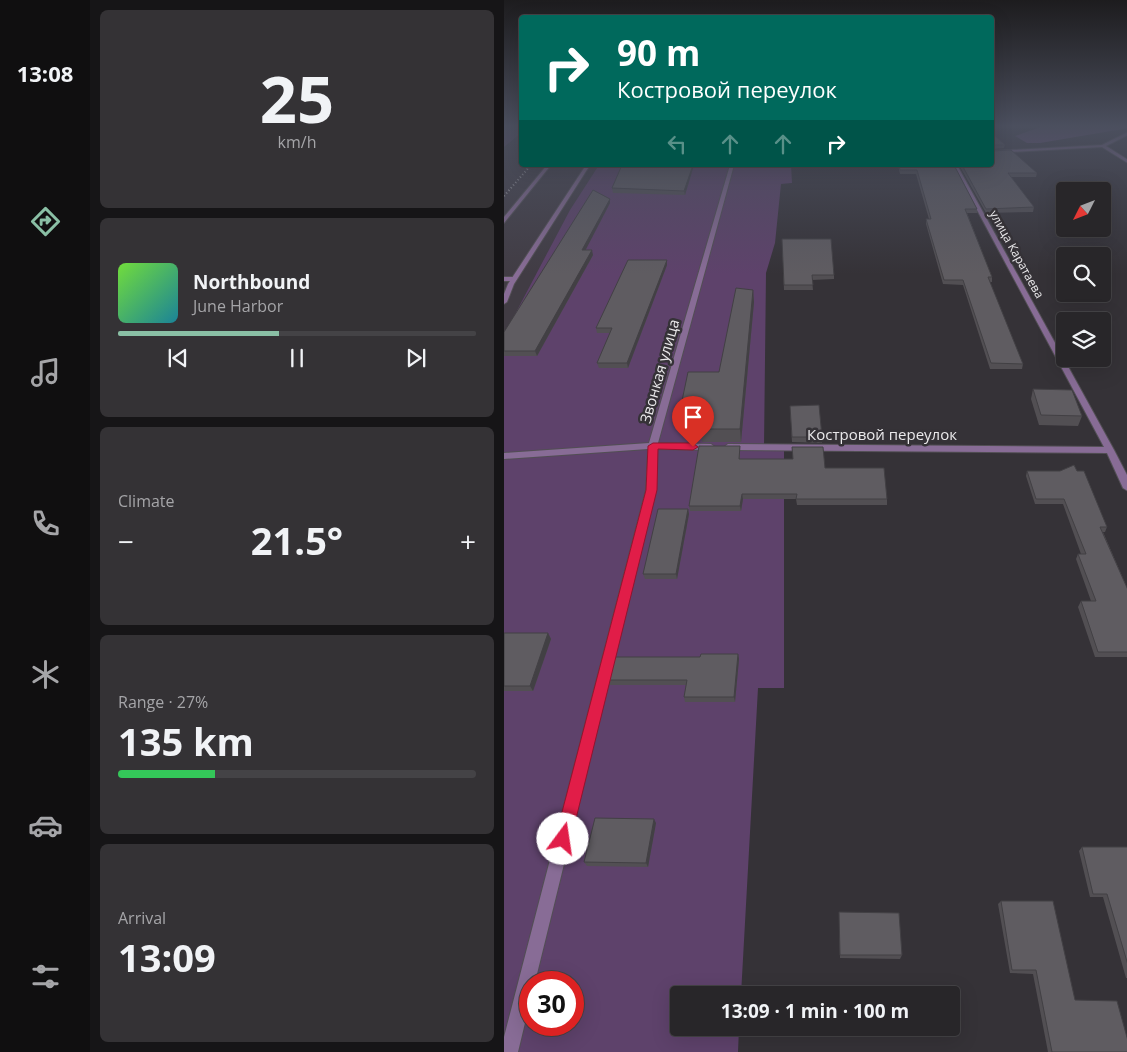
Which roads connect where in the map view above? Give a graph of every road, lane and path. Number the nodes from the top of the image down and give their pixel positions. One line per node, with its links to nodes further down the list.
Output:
1 (542, 175): 5 (street)
2 (581, 175): 6 (street)
3 (729, 175): 9 (street, Звонкая улица)
4 (960, 175): 10 (street, улица Каратаева)
5 (504, 221)
6 (514, 279): 7 (street); 8 (street)
7 (504, 280)
8 (504, 302)
9 (653, 446): 10 (street, Костровой переулок); 11 (street, Костровой переулок); 13 (street, Звонкая улица)
10 (1110, 450): 12 (street, улица Каратаева)
11 (504, 456)
12 (1127, 488)
13 (509, 1052)

